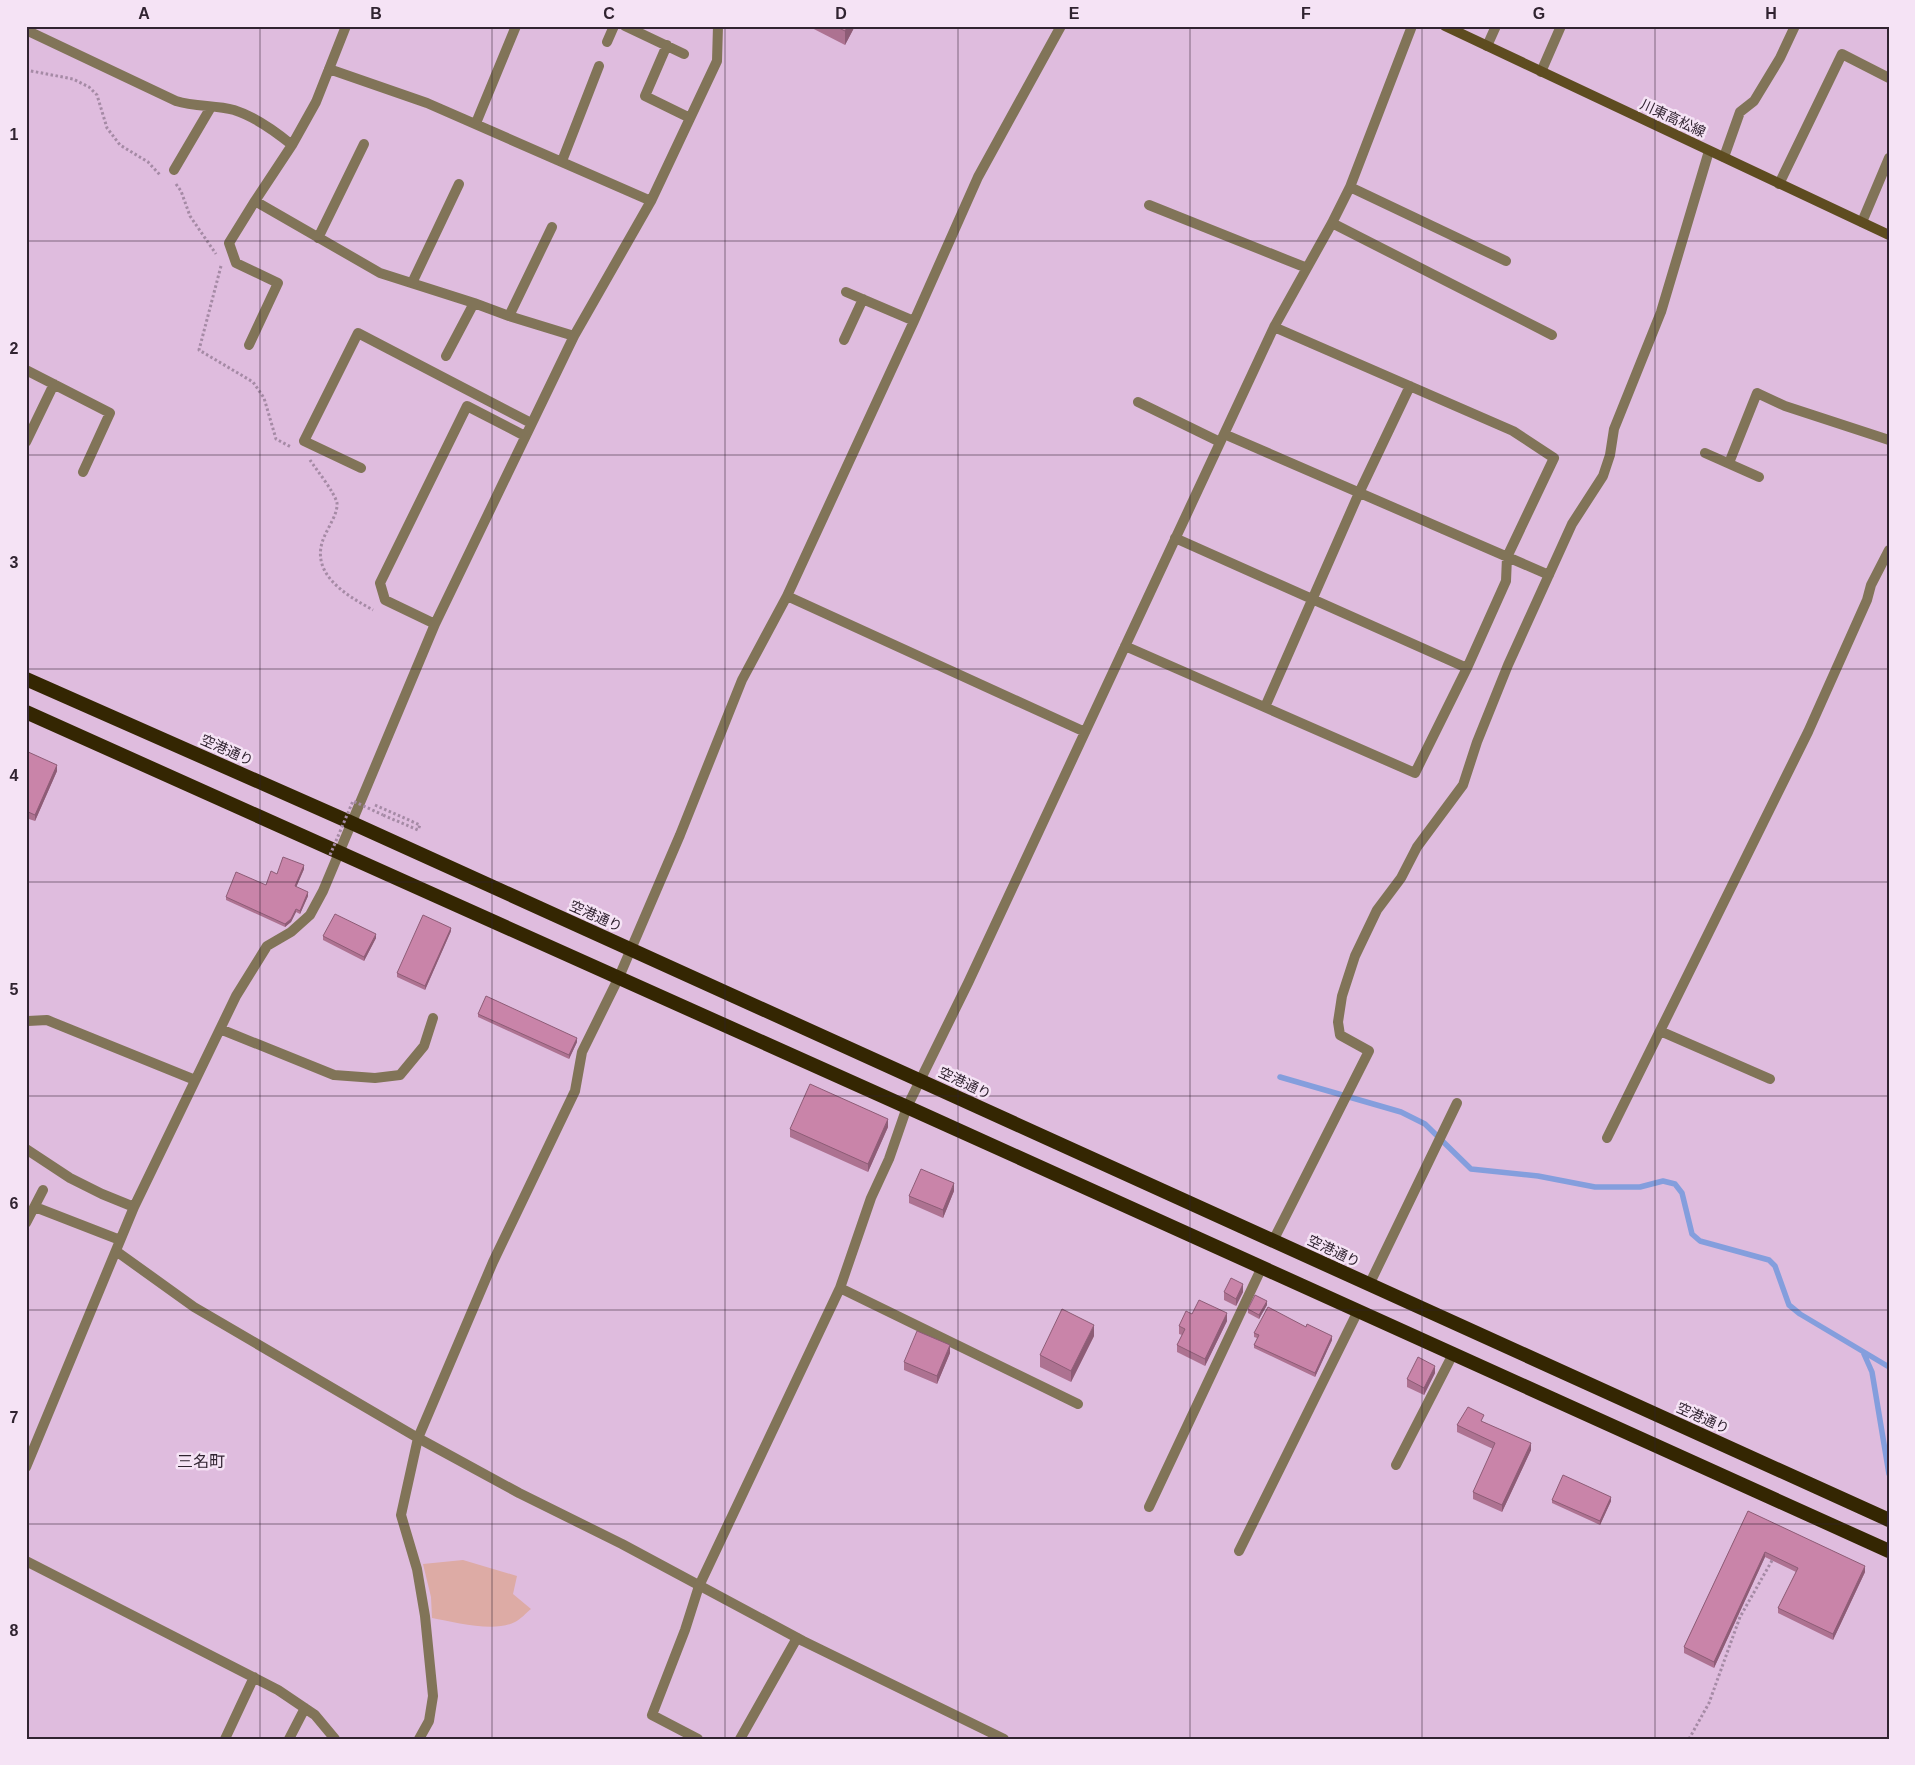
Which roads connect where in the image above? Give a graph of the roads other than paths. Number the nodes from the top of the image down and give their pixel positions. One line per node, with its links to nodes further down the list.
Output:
1 (346, 26): 18 (street)
2 (516, 26): 23 (street)
3 (614, 26): 13 (street)
4 (625, 26): 14 (street)
5 (718, 26): 22 (street)
6 (1061, 26): 49 (street)
7 (1412, 26): 33 (street)
8 (1445, 26): 15 (main road, 川東高松線)
9 (1496, 26): 15 (street)
10 (1561, 26): 19 (street)
11 (1794, 26): 27 (street)
12 (26, 30): 21 (street)
13 (607, 42)
14 (666, 45): 16 (street); 22 (street)
15 (1487, 46): 19 (main road, 川東高松線)
16 (684, 54)
17 (598, 66): 29 (street)
18 (329, 69): 23 (street); 25 (street)
19 (1540, 72): 26 (main road, 川東高松線)
20 (1889, 78): 32 (street)
21 (212, 107): 25 (street); 30 (street)
22 (690, 118): 35 (street)
23 (476, 123): 29 (street)
24 (364, 144): 41 (street)
25 (292, 145): 34 (street)
26 (1709, 150): 27 (main road, 川東高松線); 74 (street)
27 (1724, 157): 32 (main road, 川東高松線)
28 (1889, 158): 37 (street)
29 (562, 161): 35 (street)
30 (171, 176)
31 (458, 184): 44 (street)
32 (1779, 184): 37 (main road, 川東高松線)
33 (1350, 187): 38 (street); 42 (street)
34 (254, 201): 41 (street); 54 (street)
35 (651, 201): 52 (street)
36 (1149, 205): 43 (street)
37 (1862, 222): 40 (main road, 川東高松線)
38 (1332, 223): 43 (street); 51 (street)
39 (552, 227): 48 (street)
40 (1889, 235)
41 (318, 238): 44 (street)
42 (1506, 261)
43 (1307, 268): 50 (street)
44 (412, 283): 47 (street)
45 (846, 292): 46 (street)
46 (863, 299): 49 (street); 53 (street)
47 (474, 303): 48 (street); 55 (street)
48 (509, 316): 52 (street)
49 (914, 321): 75 (street)
50 (1274, 326): 58 (street); 62 (street)
51 (1552, 335)
52 (574, 336): 60 (street)
53 (844, 340)
54 (249, 345)
55 (446, 356)
56 (26, 370): 57 (street)
57 (54, 384): 64 (street); 68 (street)
58 (1410, 386): 70 (street); 73 (street)
59 (1138, 402): 62 (street)
60 (531, 423): 61 (street); 67 (street)
61 (525, 436): 77 (street); 77 (street)
62 (1222, 438): 70 (street); 71 (street)
63 (1889, 440): 66 (street)
64 (26, 442)
65 (1706, 453): 66 (street)
66 (1729, 463): 69 (street)
67 (361, 468)
68 (84, 472)
69 (1759, 477)
70 (1360, 493): 73 (street); 76 (street)
71 (1175, 538): 76 (street); 78 (street)
72 (1889, 550): 91 (street)
73 (1507, 557): 74 (street); 79 (street)
74 (1550, 575): 104 (street)
75 (787, 596): 83 (street); 86 (street)
76 (1312, 599): 79 (street); 81 (street)
77 (435, 624): 84 (street)
78 (1125, 646): 81 (street); 83 (street)
79 (1467, 668): 81 (street)
80 (26, 680): 84 (highway, 空港通り)
81 (1265, 707)
82 (26, 712): 85 (highway)
83 (1085, 732): 94 (street)
84 (352, 823): 85 (street); 86 (highway, 空港通り)
85 (334, 853): 87 (highway); 90 (street)
86 (631, 949): 87 (street); 94 (highway, 空港通り)
87 (619, 977): 96 (highway); 112 (street)
88 (433, 1018): 90 (street)
89 (27, 1022): 93 (street)
90 (220, 1028): 93 (street)
91 (1660, 1031): 92 (street); 97 (street)
92 (1770, 1079)
93 (195, 1080): 101 (street)
94 (920, 1080): 96 (street); 104 (highway, 空港通り)
95 (1458, 1103): 107 (street)
96 (907, 1107): 106 (highway); 108 (street)
97 (1607, 1138)
98 (26, 1148): 101 (street)
99 (44, 1190): 100 (street)
100 (35, 1207): 102 (street); 103 (street)
101 (134, 1207): 103 (street)
102 (26, 1223)
103 (120, 1240): 105 (street)
104 (1273, 1241): 107 (highway, 空港通り)
105 (116, 1251): 112 (street); 114 (street)
106 (1262, 1267): 109 (highway); 115 (street)
107 (1369, 1285): 116 (highway, 空港通り)
108 (840, 1288): 111 (street); 120 (street)
109 (1358, 1311): 110 (highway); 117 (street)
110 (1453, 1354): 113 (street); 118 (highway)
111 (1078, 1404)
112 (418, 1438): 120 (street); 127 (street)
113 (1396, 1465)
114 (26, 1466)
115 (1149, 1507)
116 (1889, 1520)
117 (1239, 1551)
118 (1889, 1551)
119 (26, 1561): 122 (street)
120 (699, 1586): 121 (street); 128 (street)
121 (797, 1638): 129 (street); 130 (street)
122 (254, 1677): 123 (street); 124 (street)
123 (305, 1708): 125 (street); 126 (street)
124 (225, 1739)
125 (289, 1739)
126 (335, 1739)
127 (419, 1739)
128 (698, 1739)
129 (740, 1739)
130 (1004, 1739)

